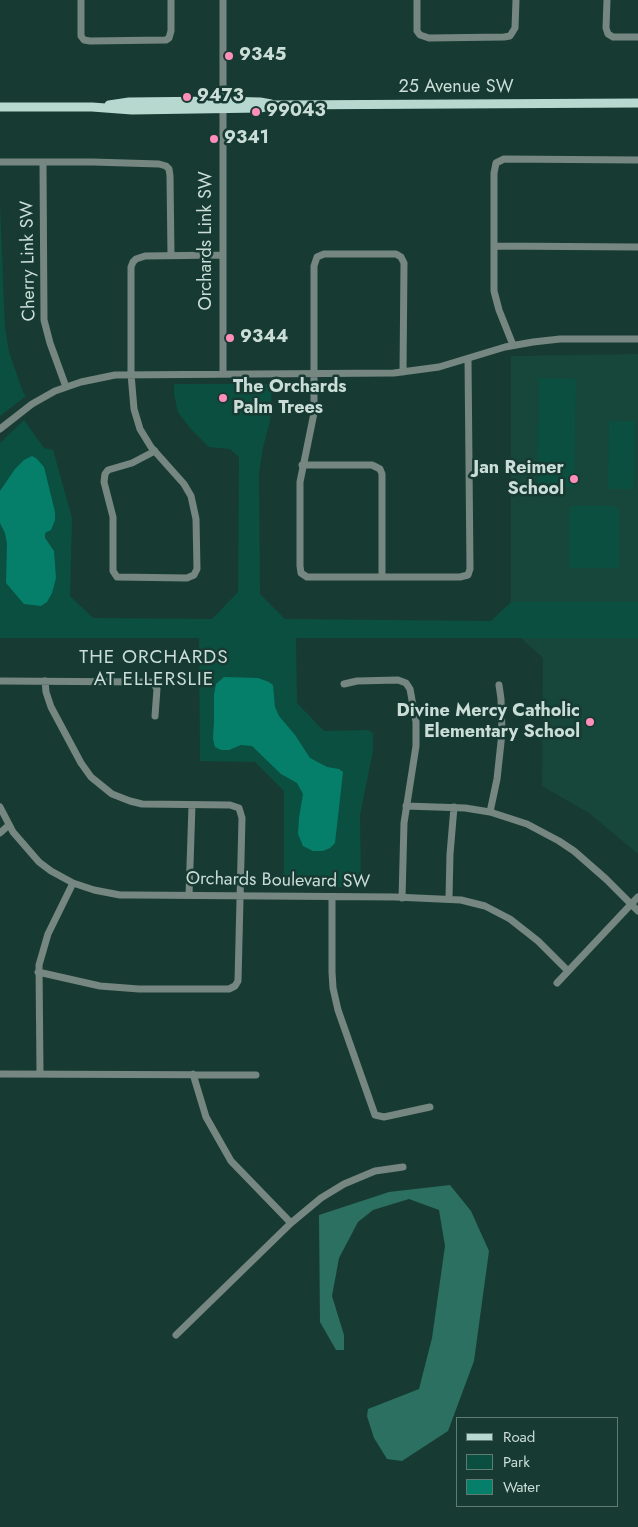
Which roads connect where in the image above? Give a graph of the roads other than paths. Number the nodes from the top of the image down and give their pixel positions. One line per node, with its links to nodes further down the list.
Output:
1 (81, 0): 2 (street)
2 (171, 0)
3 (223, 0): 9 (street, Orchards Link SW)
4 (417, 0): 5 (street)
5 (516, 0)
6 (607, 0): 7 (street)
7 (638, 37)
8 (638, 103): 9 (main road, 25 Avenue SW)
9 (222, 105): 10 (main road, 25 Avenue SW); 17 (street, Orchards Link SW)
10 (0, 107)
11 (638, 160): 14 (street)
12 (0, 162): 13 (street)
13 (43, 162): 16 (street); 25 (street, Cherry Link SW)
14 (494, 246): 15 (street); 19 (street)
15 (638, 247)
16 (170, 255): 17 (street); 22 (street)
17 (222, 255): 23 (street, Orchards Link SW)
18 (638, 339): 19 (street)
19 (513, 345): 20 (street)
20 (468, 359): 21 (street); 29 (street)
21 (403, 372): 24 (street); 24 (street)
22 (132, 374): 23 (street); 25 (street); 27 (street)
23 (223, 374): 24 (street)
24 (314, 374): 28 (street)
25 (66, 387): 26 (street)
26 (0, 429)
27 (154, 451): 27 (street)
28 (302, 465): 29 (street); 29 (street)
29 (382, 577)
30 (0, 681): 31 (street)
31 (45, 681): 34 (street); 35 (street)
32 (344, 684): 36 (street)
33 (499, 685): 39 (street)
34 (155, 716)
35 (192, 805): 43 (street); 44 (street)
36 (406, 806): 38 (street); 46 (street)
37 (0, 807): 40 (street, Orchards Boulevard SW)
38 (454, 807): 39 (street); 47 (street)
39 (490, 812): 49 (street)
40 (9, 825): 41 (street); 42 (street, Orchards Boulevard SW)
41 (0, 832)
42 (73, 883): 43 (street, Orchards Boulevard SW); 52 (street)
43 (189, 895): 44 (street, Orchards Boulevard SW)
44 (239, 896): 45 (street, Orchards Boulevard SW); 52 (street)
45 (332, 897): 46 (street, Orchards Boulevard SW); 58 (street)
46 (402, 898): 47 (street, Orchards Boulevard SW)
47 (450, 898): 51 (street, Orchards Boulevard SW)
48 (638, 898): 49 (street)
49 (631, 905): 50 (street); 51 (street)
50 (638, 911)
51 (568, 971): 53 (street)
52 (38, 972): 54 (street)
53 (557, 983)
54 (40, 1073): 55 (street); 56 (street)
55 (0, 1074)
56 (193, 1074): 57 (street); 60 (street)
57 (256, 1075)
58 (430, 1107)
59 (403, 1167): 60 (street)
60 (291, 1223): 61 (street)
61 (176, 1335)

